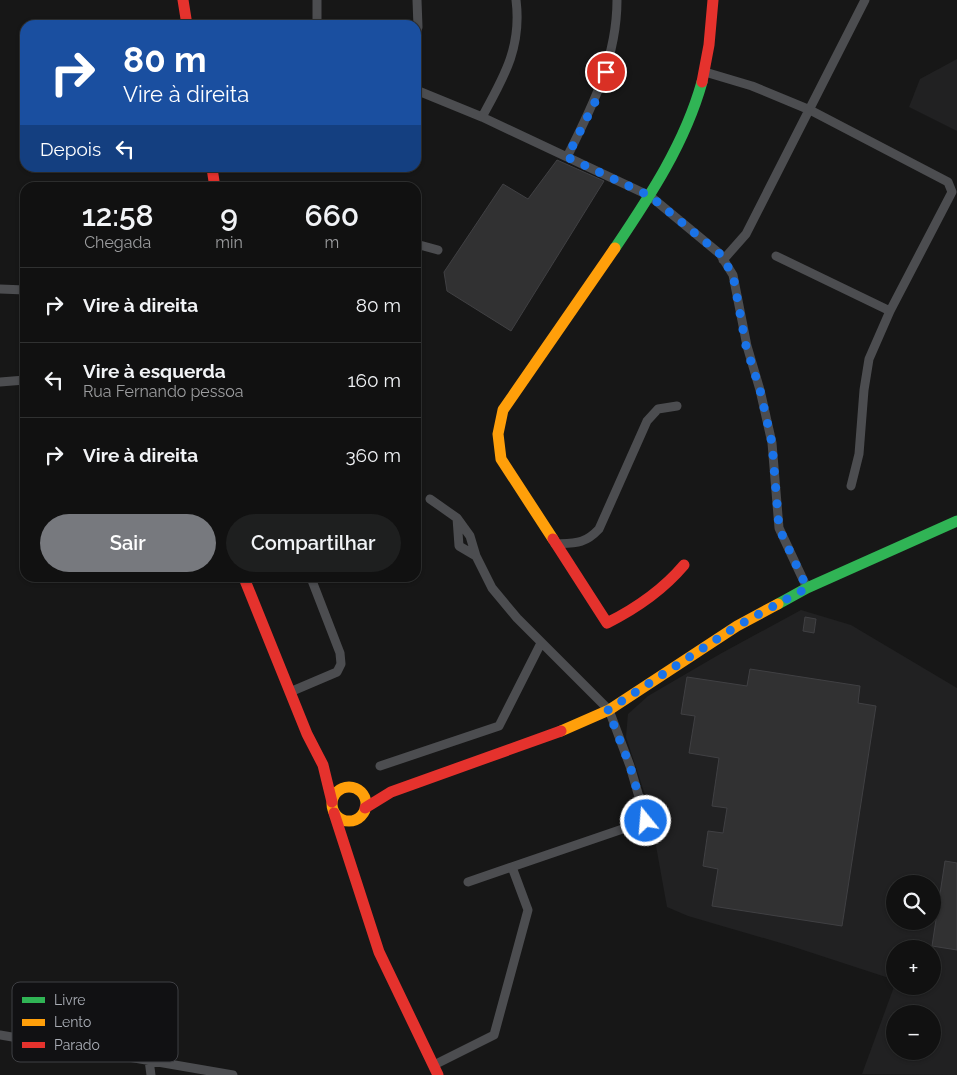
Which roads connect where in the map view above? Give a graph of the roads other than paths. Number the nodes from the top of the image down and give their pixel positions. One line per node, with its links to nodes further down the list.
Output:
1 (183, 0): 8 (main road)
2 (317, 0): 9 (street)
3 (417, 0): 10 (street)
4 (516, 0): 14 (street)
5 (617, 0): 15 (street)
6 (713, 0): 11 (main road)
7 (866, 0): 13 (street)
8 (186, 20)
9 (317, 20)
10 (418, 20)
11 (705, 72): 13 (street); 16 (main road)
12 (421, 92): 14 (street)
13 (810, 110): 20 (street); 23 (street)
14 (482, 118): 15 (street)
15 (567, 157): 16 (street)
16 (650, 196): 20 (street); 31 (main road)
17 (421, 245): 18 (street)
18 (438, 250)
19 (776, 256): 23 (street)
20 (723, 260): 36 (street)
21 (0, 289): 22 (street)
22 (20, 290)
23 (890, 311): 27 (street)
24 (20, 380): 25 (street)
25 (0, 382)
26 (677, 406): 31 (street)
27 (851, 486)
28 (430, 500): 29 (street)
29 (457, 518): 32 (street); 32 (street)
30 (957, 521): 36 (main road)
31 (555, 544): 33 (main road)
32 (476, 556): 37 (street)
33 (684, 565)
34 (246, 582): 38 (main road)
35 (313, 582): 38 (street)
36 (807, 588): 39 (main road)
37 (541, 643): 39 (street); 41 (street)
38 (290, 692): 40 (main road)
39 (608, 710): 44 (main road); 49 (street)
40 (323, 765): 42 (main road); 45 (main road)
41 (380, 766)
42 (346, 787): 43 (main road); 45 (main road)
43 (359, 790): 44 (main road); 46 (main road)
44 (391, 792): 46 (main road)
45 (333, 807): 47 (main road); 48 (main road)
46 (365, 808): 47 (main road)
47 (356, 819): 48 (main road)
48 (345, 850): 53 (main road)
49 (512, 867): 50 (street); 53 (street)
50 (468, 882)
51 (150, 1062): 54 (street)
52 (161, 1062): 55 (street)
53 (436, 1070)
54 (151, 1075)
55 (233, 1075)

